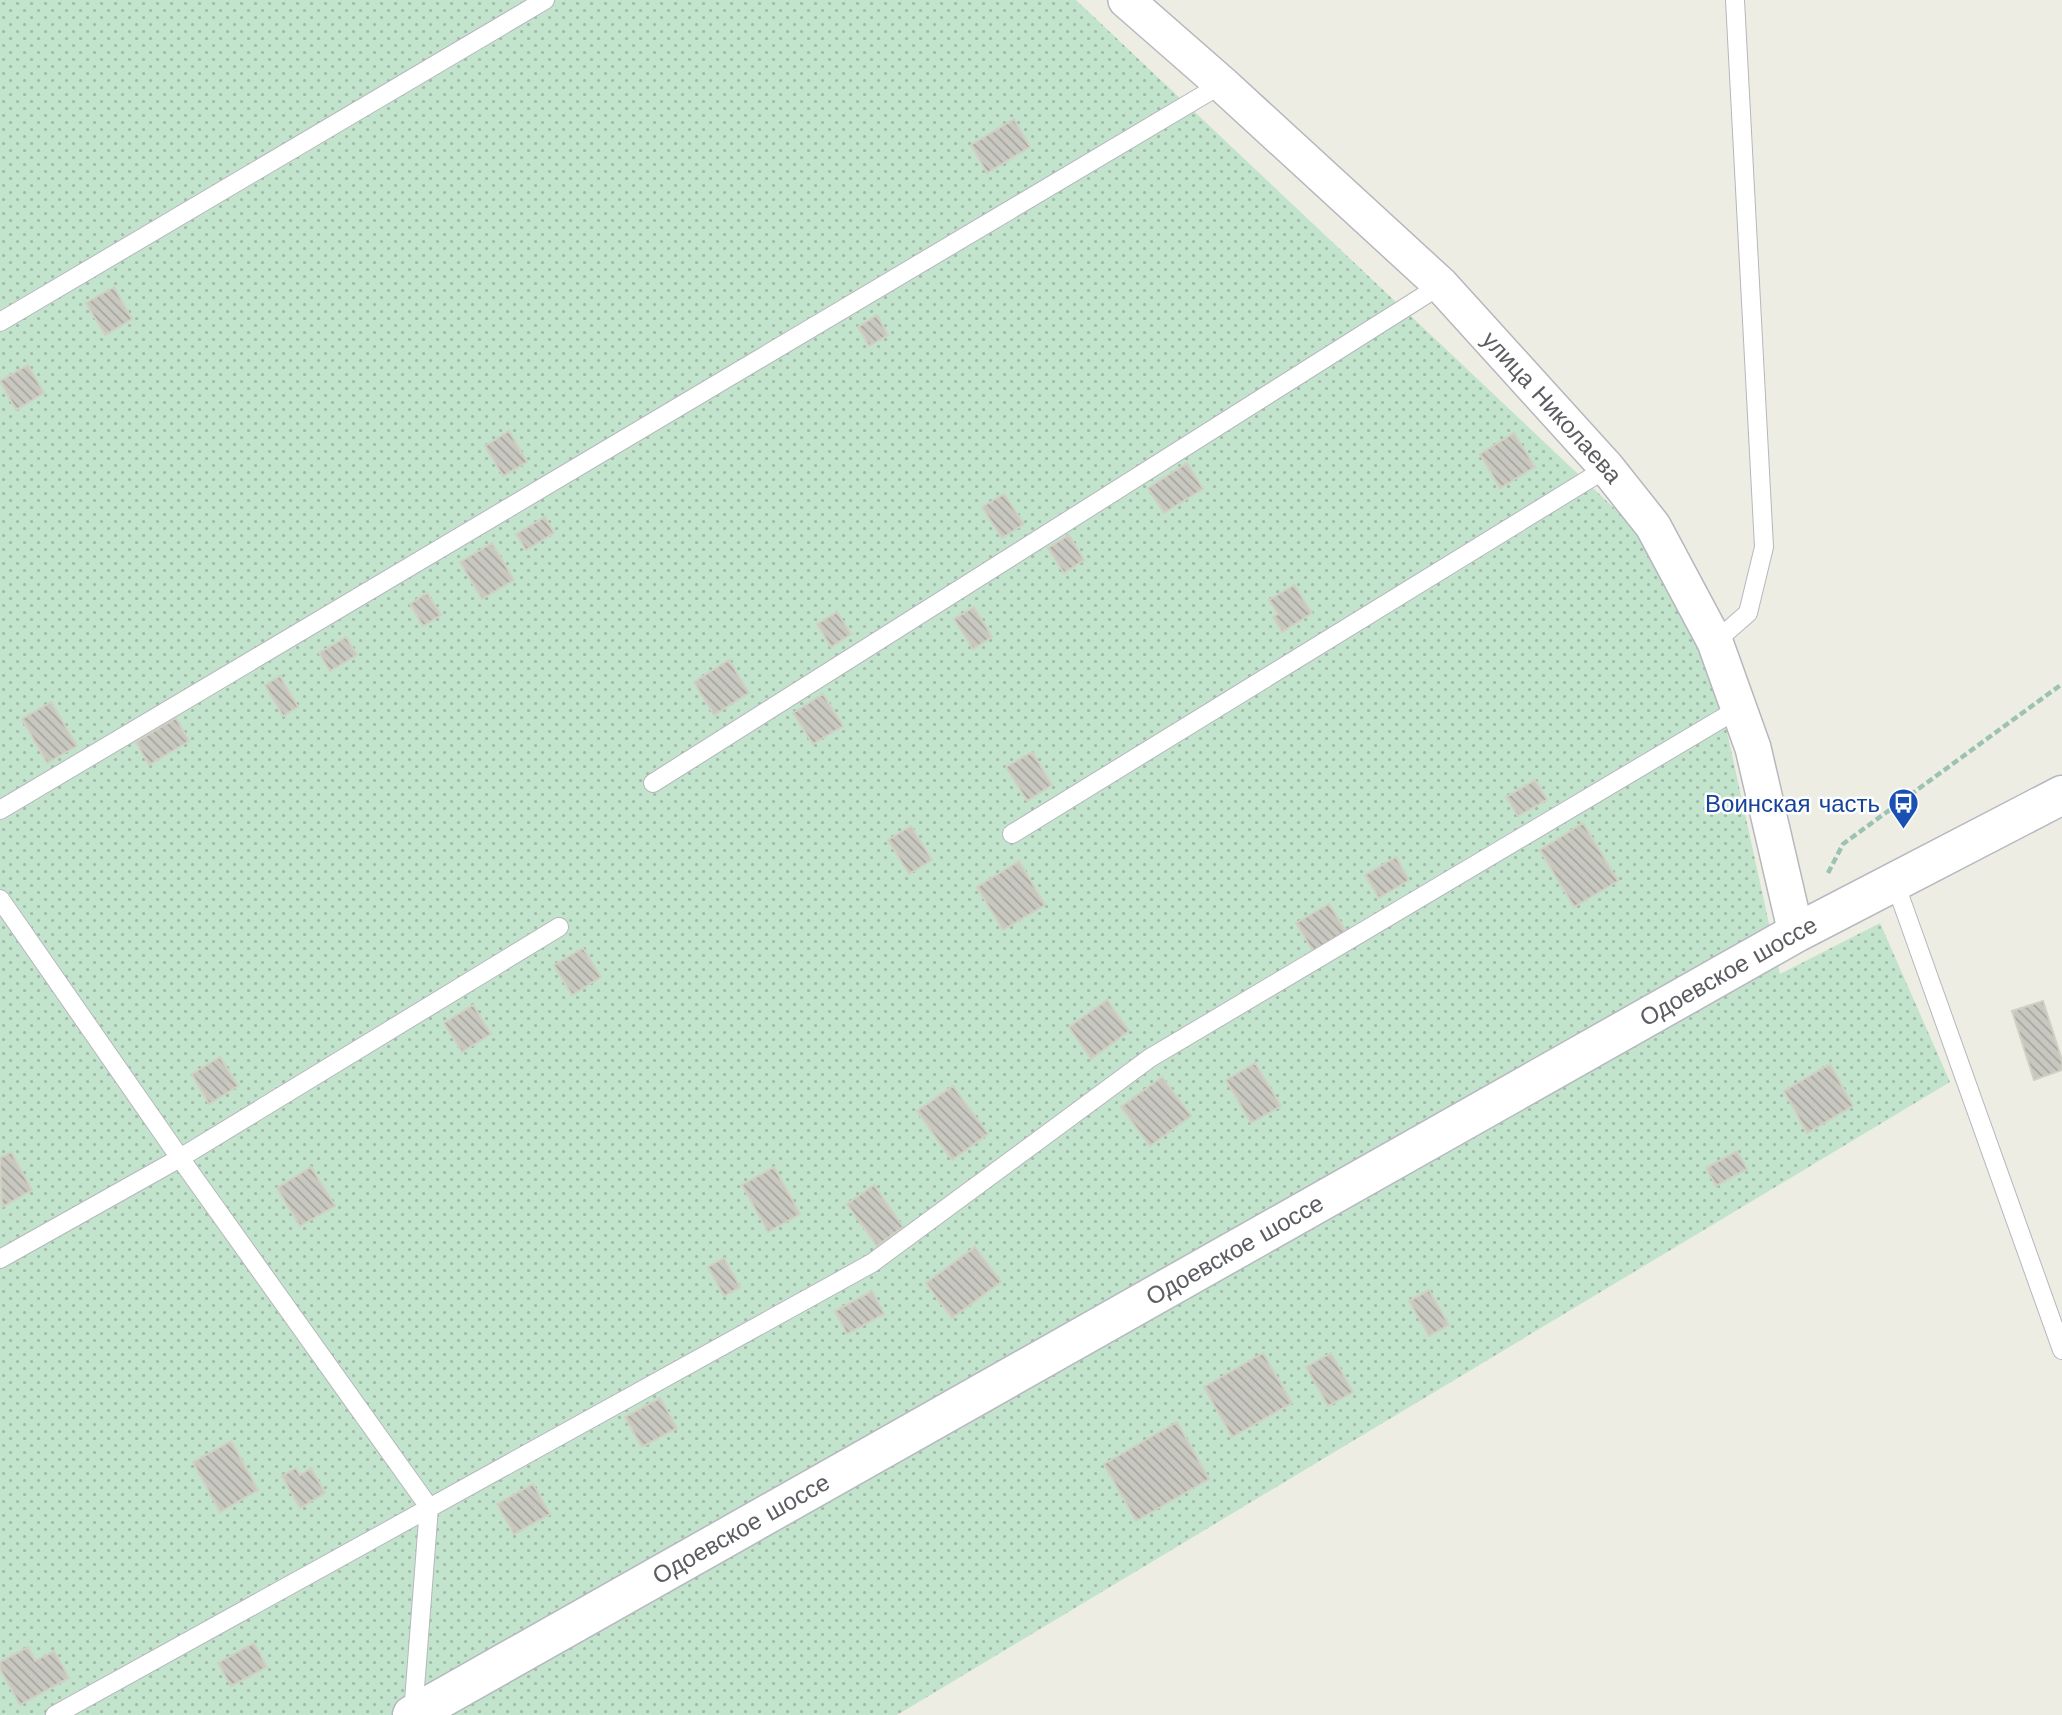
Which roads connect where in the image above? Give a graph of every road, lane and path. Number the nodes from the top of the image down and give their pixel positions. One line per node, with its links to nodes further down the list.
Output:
1 (545, 0): 6 (lane)
2 (1126, 0): 4 (street, улица Николаева)
3 (1735, 0): 8 (lane)
4 (1222, 83): 5 (street, улица Николаева); 13 (lane)
5 (1441, 285): 7 (street, улица Николаева); 11 (lane)
6 (0, 322)
7 (1607, 468): 8 (street, улица Николаева); 14 (lane)
8 (1715, 642): 10 (street, улица Николаева)
9 (2062, 684): 15 (path)
10 (1738, 709): 19 (street, улица Николаева); 23 (lane)
11 (653, 783)
12 (2062, 795): 16 (main road, Одоевское шоссе)
13 (0, 810)
14 (1012, 834)
15 (1826, 877)
16 (1895, 883): 19 (main road, Одоевское шоссе); 22 (lane)
17 (0, 899): 20 (lane)
18 (559, 927): 20 (lane)
19 (1796, 933): 25 (main road, Одоевское шоссе)
20 (180, 1158): 21 (lane); 23 (lane)
21 (0, 1259)
22 (2062, 1350)
23 (429, 1507): 24 (lane); 25 (lane)
24 (55, 1715)
25 (412, 1715)

